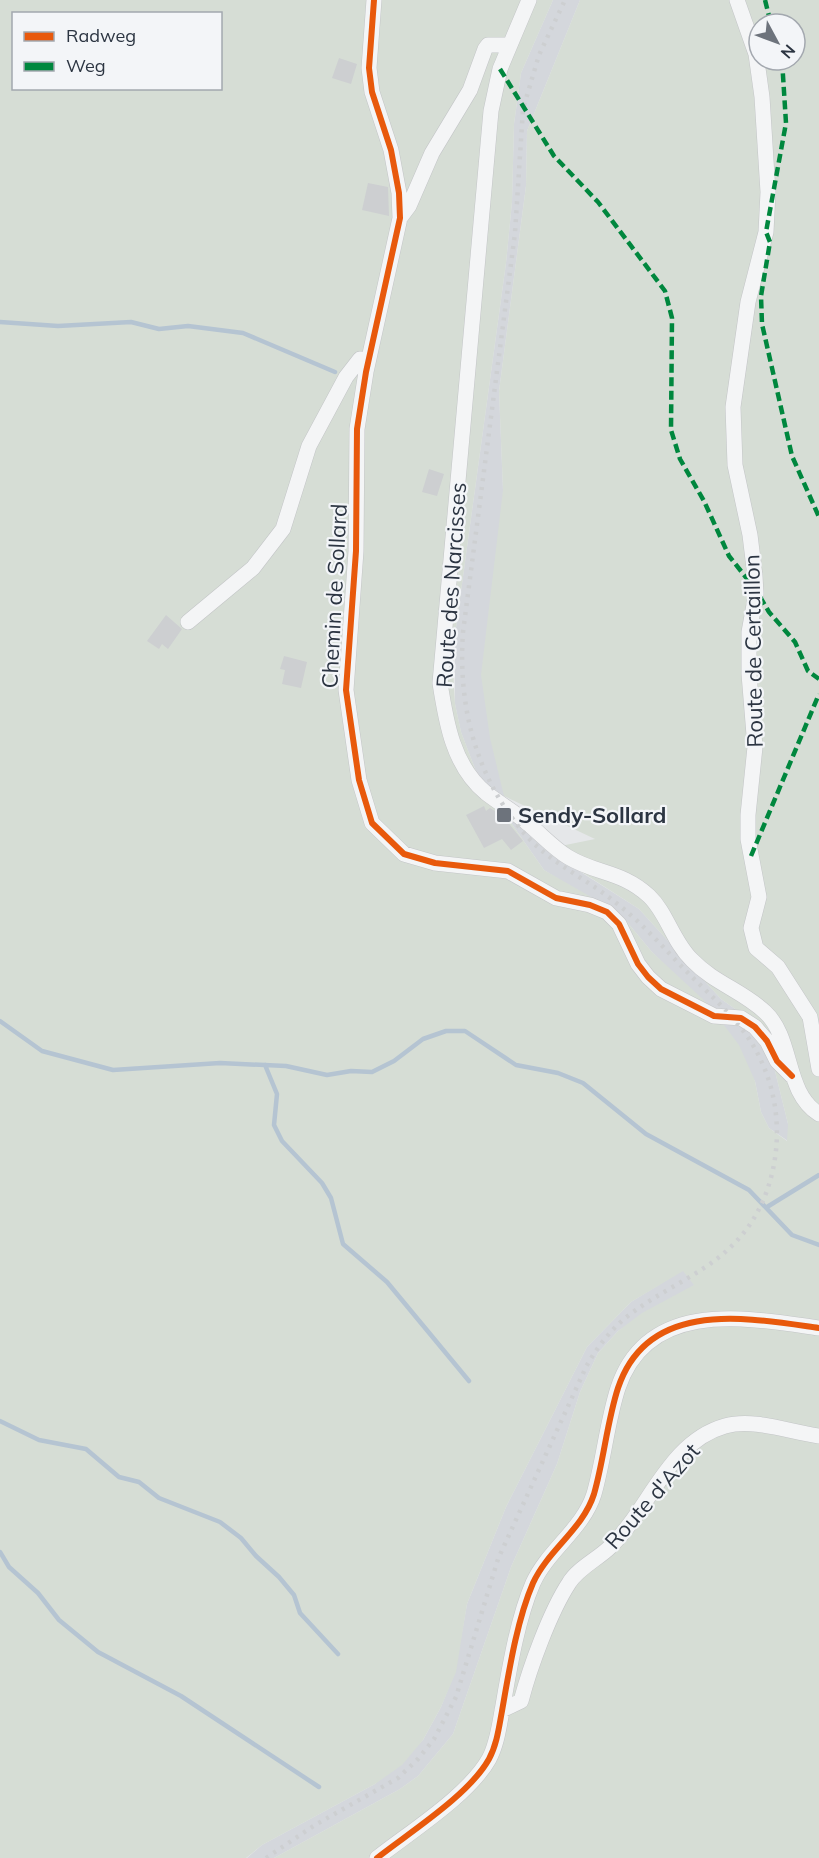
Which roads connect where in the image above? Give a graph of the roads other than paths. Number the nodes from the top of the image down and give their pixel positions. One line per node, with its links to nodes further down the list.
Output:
1 (374, 0): 5 (street, Chemin de Sollard)
2 (529, 0): 4 (street, Route des Narcisses)
3 (737, 0): 8 (street, Route de Certaillon)
4 (509, 45): 5 (street); 9 (street, Route des Narcisses)
5 (400, 218): 6 (street, Chemin de Sollard)
6 (368, 360): 7 (street); 9 (street, Chemin de Sollard)
7 (188, 622)
8 (819, 1070)
9 (792, 1076): 10 (street, Route des Narcisses)
10 (819, 1114)
11 (819, 1328): 13 (street)
12 (819, 1436): 13 (street, Route d'Azot)
13 (502, 1710): 14 (street)
14 (378, 1858)

